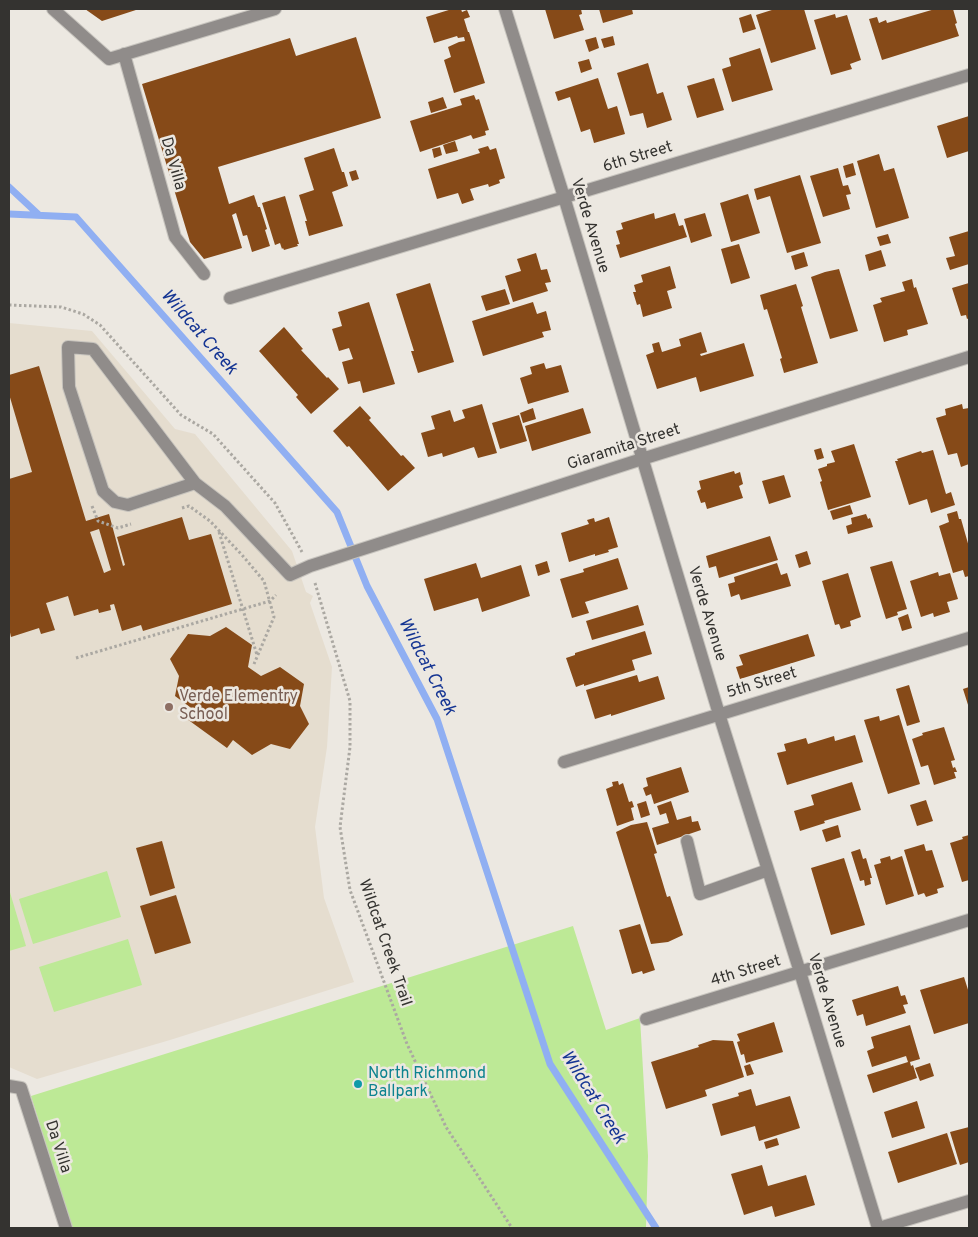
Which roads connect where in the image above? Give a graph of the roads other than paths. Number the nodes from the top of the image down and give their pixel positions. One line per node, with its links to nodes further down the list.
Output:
1 (53, 9): 4 (street)
2 (275, 9): 4 (street)
3 (505, 9): 6 (street, Verde Avenue)
4 (124, 54): 7 (street, Da Villa)
5 (969, 75): 6 (street, 6th Street)
6 (564, 197): 8 (street, 6th Street); 10 (street, Verde Avenue)
7 (204, 274)
8 (230, 298)
9 (969, 358): 10 (street, Giaramita Street)
10 (642, 459): 11 (street, Giaramita Street); 13 (street, Verde Avenue)
11 (195, 483): 11 (street)
12 (969, 638): 13 (street, 5th Street)
13 (719, 714): 14 (street, 5th Street); 16 (street, Verde Avenue)
14 (564, 762)
15 (687, 841): 16 (street)
16 (768, 870): 18 (street, Verde Avenue)
17 (969, 920): 18 (street, 4th Street)
18 (800, 972): 19 (street, 4th Street); 23 (street, Verde Avenue)
19 (646, 1019)
20 (9, 1086): 22 (street, Da Villa)
21 (969, 1201): 23 (street)
22 (66, 1228)
23 (878, 1228)

